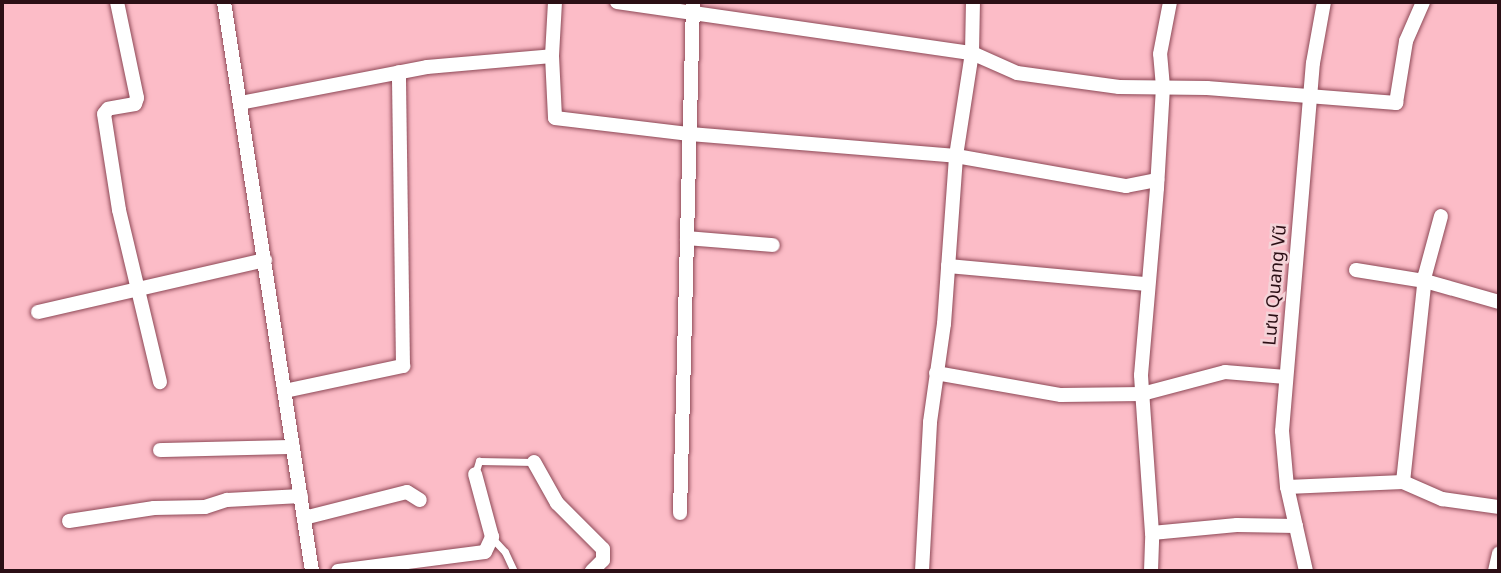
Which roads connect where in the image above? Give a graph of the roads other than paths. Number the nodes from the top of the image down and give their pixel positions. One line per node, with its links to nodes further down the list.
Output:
1 (117, 2): 27 (street)
2 (224, 2): 15 (street)
3 (555, 2): 11 (street)
4 (617, 2): 9 (street)
5 (974, 2): 10 (street)
6 (1170, 2): 13 (street)
7 (1324, 2): 14 (street, Lưu Quang Vũ)
8 (1423, 2): 14 (street)
9 (692, 7): 10 (street); 16 (street)
10 (972, 53): 13 (street); 17 (street)
11 (552, 56): 12 (street); 16 (street)
12 (399, 72): 15 (street); 33 (street)
13 (1163, 87): 14 (street); 18 (street)
14 (1310, 97): 31 (street, Lưu Quang Vũ)
15 (240, 103): 22 (street)
16 (690, 134): 17 (street); 20 (street)
17 (956, 156): 18 (street); 23 (street)
18 (1157, 180): 26 (street)
19 (1441, 216): 25 (street)
20 (687, 238): 21 (street); 44 (street)
21 (772, 246)
22 (265, 260): 27 (street); 33 (street)
23 (948, 266): 26 (street); 30 (street)
24 (1356, 270): 25 (street)
25 (1424, 281): 28 (street); 39 (street)
26 (1147, 284): 34 (street)
27 (138, 289): 29 (street); 32 (street)
28 (1499, 302)
29 (38, 312)
30 (936, 373): 34 (street); 55 (street)
31 (1286, 377): 34 (street); 40 (street, Lưu Quang Vũ)
32 (160, 382)
33 (285, 391): 35 (street)
34 (1142, 394): 48 (street)
35 (293, 447): 36 (street); 41 (street)
36 (160, 450)
37 (534, 462): 38 (lane); 54 (street)
38 (475, 474): 49 (street)
39 (1403, 482): 40 (street); 43 (street)
40 (1287, 487): 47 (street, Lưu Quang Vũ)
41 (301, 496): 45 (street); 46 (street)
42 (419, 500): 45 (street)
43 (1499, 507)
44 (680, 513)
45 (304, 518): 51 (street)
46 (69, 522)
47 (1296, 526): 48 (street); 57 (street, Lưu Quang Vũ)
48 (1152, 533): 56 (street)
49 (492, 537): 52 (street); 53 (lane)
50 (1499, 553): 58 (street)
51 (312, 571)
52 (338, 571)
53 (514, 571)
54 (592, 571)
55 (922, 571)
56 (1151, 571)
57 (1306, 571)
58 (1495, 571)

